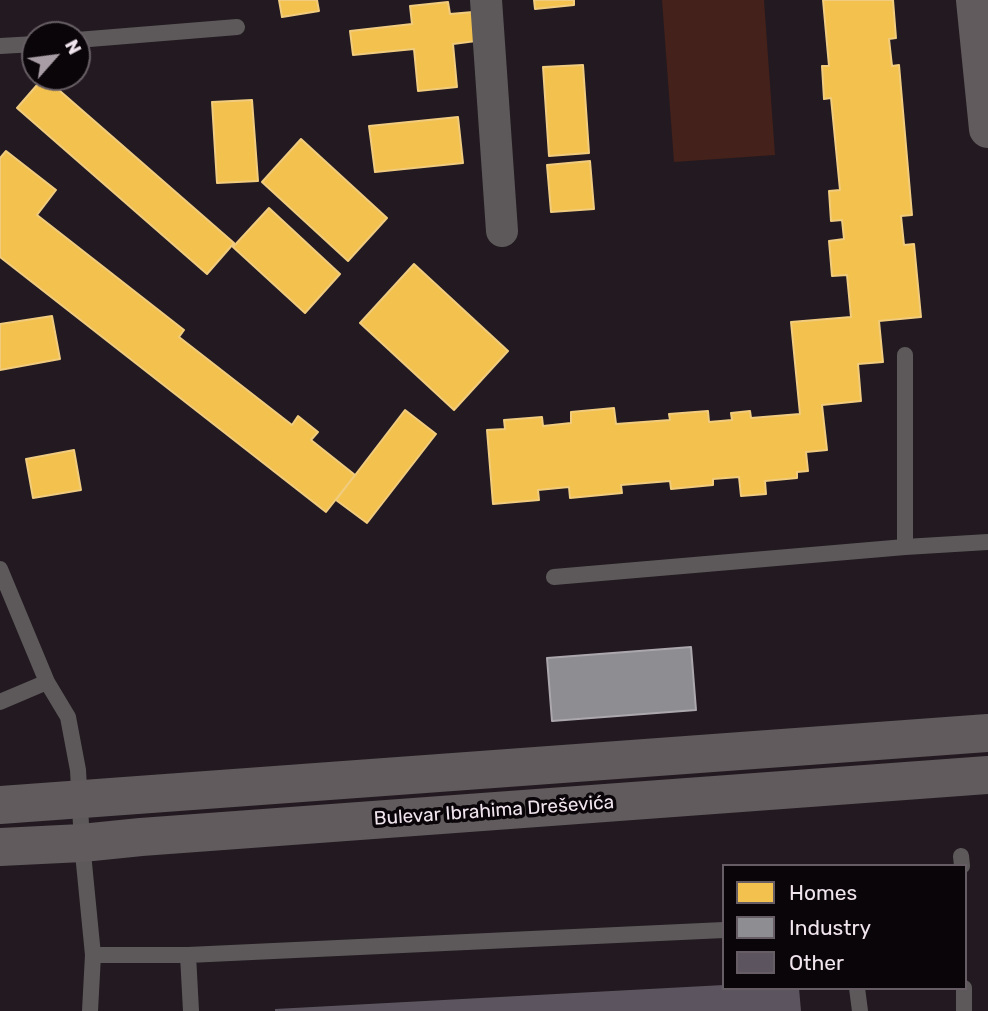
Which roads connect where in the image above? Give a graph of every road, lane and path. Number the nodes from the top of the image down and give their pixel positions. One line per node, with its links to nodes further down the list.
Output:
1 (486, 0): 8 (street)
2 (976, 0): 7 (street)
3 (237, 27): 4 (lane)
4 (91, 39)
5 (21, 45): 6 (lane)
6 (0, 46)
7 (988, 129)
8 (502, 231)
9 (905, 355): 11 (lane)
10 (988, 542): 11 (lane)
11 (905, 547): 13 (lane)
12 (0, 569): 14 (lane)
13 (554, 577)
14 (47, 682): 15 (lane); 18 (lane)
15 (0, 702)
16 (988, 733): 18 (street)
17 (988, 775): 20 (street, Bulevar Ibrahima Dreševića)
18 (81, 800): 19 (street); 20 (lane)
19 (0, 806)
20 (82, 843): 21 (street, Bulevar Ibrahima Dreševića); 23 (lane)
21 (0, 847)
22 (722, 930): 24 (lane)
23 (93, 955): 24 (lane); 27 (lane)
24 (188, 956): 28 (lane)
25 (857, 990): 29 (lane)
26 (964, 990): 30 (lane)
27 (90, 1011)
28 (191, 1011)
29 (860, 1011)
30 (964, 1011)

